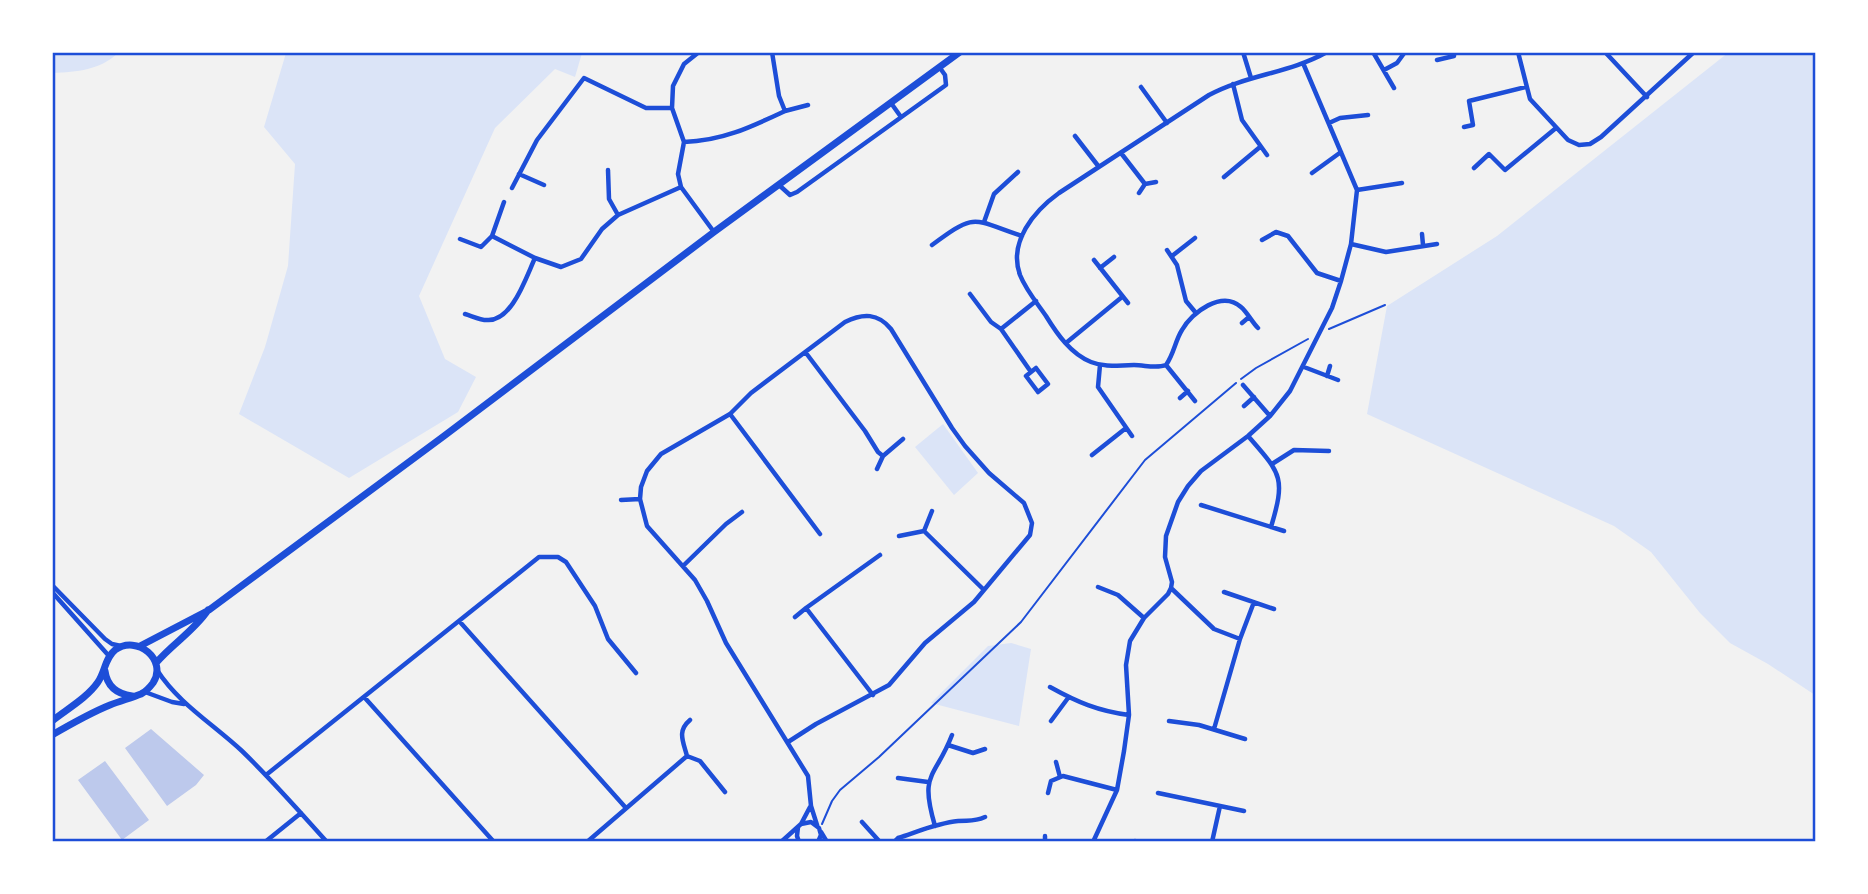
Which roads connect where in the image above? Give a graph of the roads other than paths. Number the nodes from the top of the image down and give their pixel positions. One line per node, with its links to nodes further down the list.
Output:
1 (699, 52): 24 (street)
2 (772, 52): 25 (street)
3 (960, 52): 14 (highway)
4 (1243, 52): 16 (street)
5 (1327, 52): 13 (street)
6 (1373, 52): 15 (street)
7 (1405, 52): 15 (street)
8 (1454, 52): 12 (street)
9 (1518, 52): 18 (street)
10 (1605, 52): 21 (street)
11 (1694, 52): 21 (street)
12 (1437, 60)
13 (1303, 63): 16 (street); 29 (street)
14 (940, 68): 22 (highway); 27 (street)
15 (1384, 70): 20 (street)
16 (1251, 78): 17 (street)
17 (1233, 84): 28 (street); 34 (street)
18 (1526, 87): 30 (street); 31 (street)
19 (1141, 88): 28 (street)
20 (1394, 88)
21 (1647, 97): 31 (street)
22 (891, 103): 27 (street); 51 (highway)
23 (808, 104): 25 (street)
24 (672, 108): 33 (street); 43 (street)
25 (785, 111): 33 (street)
26 (1368, 115): 29 (street)
27 (901, 117): 51 (street)
28 (1167, 123): 36 (street)
29 (1329, 123): 35 (street)
30 (1464, 127)
31 (1556, 128): 39 (street)
32 (1075, 136): 38 (street)
33 (684, 142): 52 (street)
34 (1260, 147): 37 (street); 44 (street)
35 (1341, 152): 42 (street); 54 (street)
36 (1121, 153): 38 (street); 48 (street)
37 (1267, 155)
38 (1099, 167): 62 (street)
39 (1475, 168)
40 (608, 170): 57 (street)
41 (1018, 172): 58 (street)
42 (1312, 173)
43 (519, 174): 50 (street); 53 (street)
44 (1223, 177)
45 (1392, 177): 49 (street)
46 (1156, 181): 48 (street)
47 (1402, 183): 49 (street)
48 (1145, 184): 55 (street)
49 (1392, 184): 54 (street)
50 (544, 185)
51 (779, 185): 59 (highway)
52 (681, 187): 57 (street); 59 (street)
53 (512, 188)
54 (1357, 190): 67 (street)
55 (1139, 193)
56 (504, 201): 61 (street)
57 (618, 215): 73 (street)
58 (984, 222): 62 (street); 66 (street)
59 (714, 232): 134 (highway)
60 (1422, 234): 69 (street)
61 (492, 236): 64 (street); 73 (street)
62 (1022, 236): 79 (street)
63 (1195, 238): 71 (street)
64 (460, 239)
65 (1262, 240): 76 (street)
66 (932, 244)
67 (1351, 244): 69 (street); 76 (street)
68 (1437, 244): 69 (street)
69 (1423, 245)
70 (1167, 250): 71 (street)
71 (1172, 256): 81 (street)
72 (1114, 257): 75 (street)
73 (535, 258): 82 (street)
74 (1094, 260): 75 (street)
75 (1100, 268): 78 (street)
76 (1341, 281): 92 (street)
77 (970, 293): 86 (street)
78 (1122, 296): 80 (street); 87 (street)
79 (1036, 301): 86 (street); 87 (street)
80 (1128, 303)
81 (1196, 313): 83 (street); 90 (street)
82 (465, 314)
83 (1249, 317): 84 (street); 85 (street)
84 (1242, 323)
85 (1258, 328)
86 (1001, 329): 93 (street)
87 (1066, 343): 89 (street)
88 (806, 353): 102 (street); 110 (street); 128 (street)
89 (1100, 365): 90 (street); 104 (street)
90 (1166, 365): 97 (street)
91 (1330, 366): 94 (street)
92 (1304, 367): 94 (street); 103 (street)
93 (1031, 372): 93 (street)
94 (1327, 376): 95 (street)
95 (1338, 380)
96 (1243, 385): 98 (street)
97 (1188, 391): 99 (street); 100 (street)
98 (1254, 397): 101 (street); 103 (street)
99 (1180, 398)
100 (1195, 401)
101 (1244, 406)
102 (730, 414): 113 (street); 121 (street)
103 (1270, 416): 106 (street)
104 (1126, 428): 105 (street); 109 (street)
105 (1132, 436)
106 (1248, 436): 111 (street); 127 (street)
107 (903, 439): 110 (street)
108 (1329, 451): 111 (street)
109 (1092, 455)
110 (883, 456): 112 (street)
111 (1272, 464): 118 (street)
112 (877, 469)
113 (640, 499): 114 (street); 124 (street)
114 (621, 500)
115 (1201, 505): 118 (street)
116 (932, 511): 120 (street)
117 (742, 512): 124 (street)
118 (1271, 527): 119 (street)
119 (1284, 530)
120 (924, 531): 122 (street); 128 (street)
121 (820, 534)
122 (899, 536)
123 (880, 555): 132 (street)
124 (683, 566): 161 (street)
125 (52, 585): 139 (street)
126 (1098, 587): 136 (street)
127 (1171, 588): 136 (street); 138 (street)
128 (984, 590): 147 (street)
129 (52, 592): 141 (street)
130 (1224, 592): 131 (street)
131 (1254, 602): 133 (street); 138 (street)
132 (807, 608): 135 (street); 147 (street)
133 (1274, 609)
134 (209, 610): 140 (highway); 142 (highway)
135 (795, 617)
136 (1144, 618): 152 (street)
137 (460, 622): 144 (street); 149 (street); 176 (street)
138 (1240, 639): 157 (street)
139 (122, 646): 140 (highway); 141 (highway)
140 (140, 646): 142 (highway)
141 (109, 656): 143 (highway)
142 (156, 666): 146 (highway); 151 (street)
143 (105, 667): 148 (highway); 154 (highway)
144 (636, 673)
145 (1051, 687): 150 (street)
146 (145, 692): 148 (highway); 151 (street)
147 (873, 695): 161 (street)
148 (133, 696): 158 (highway)
149 (365, 698): 166 (street); 186 (street)
150 (1068, 698): 152 (street); 155 (street)
151 (184, 704): 166 (street)
152 (1129, 715): 170 (street)
153 (690, 720): 164 (street)
154 (52, 721)
155 (1051, 721)
156 (1169, 721): 157 (street)
157 (1214, 729): 160 (street)
158 (52, 735)
159 (952, 735): 162 (street)
160 (1245, 739)
161 (788, 742): 174 (street)
162 (948, 745): 163 (street); 169 (street)
163 (985, 749)
164 (687, 756): 171 (street); 176 (street)
165 (1056, 762): 167 (street)
166 (266, 775): 178 (street)
167 (1060, 777): 170 (street); 172 (street)
168 (898, 778): 169 (street)
169 (928, 782): 182 (street)
170 (1117, 790): 194 (street)
171 (725, 792)
172 (1048, 793)
173 (1158, 793): 175 (street)
174 (811, 806): 181 (street); 183 (street)
175 (1220, 806): 177 (street); 195 (street)
176 (626, 808): 187 (street)
177 (1244, 811)
178 (301, 814): 184 (street); 185 (street)
179 (985, 817): 182 (street)
180 (862, 822): 192 (street)
181 (799, 825): 183 (street); 188 (street); 189 (street)
182 (935, 826): 193 (street)
183 (819, 828): 190 (street); 191 (street)
184 (265, 842)
185 (327, 842)
186 (494, 842)
187 (587, 842)
188 (781, 842)
189 (799, 842)
190 (818, 842)
191 (827, 842)
192 (880, 842)
193 (894, 842)
194 (1093, 842)
195 (1212, 842)

